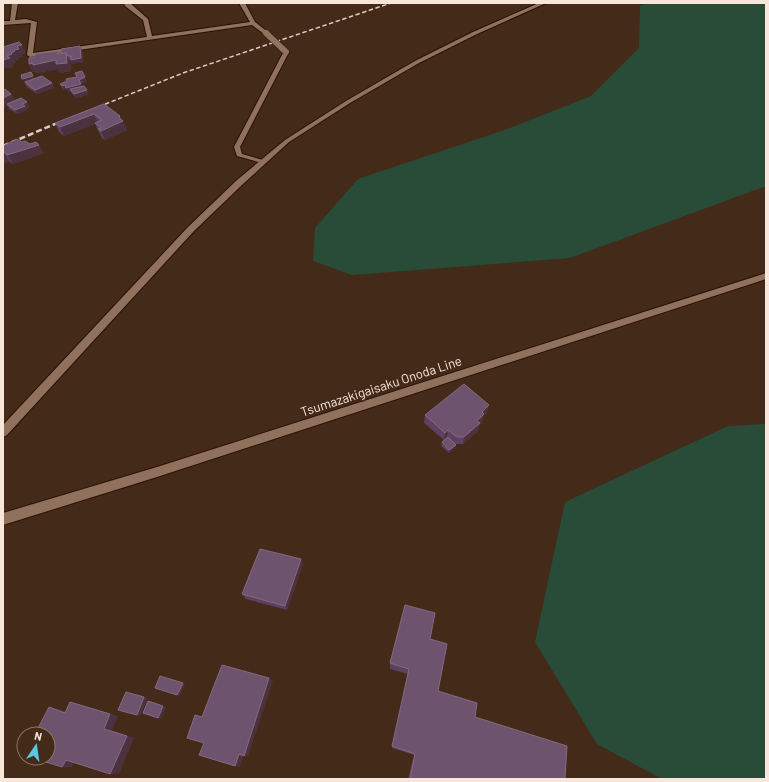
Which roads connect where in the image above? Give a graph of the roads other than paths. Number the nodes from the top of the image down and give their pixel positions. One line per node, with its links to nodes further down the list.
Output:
1 (15, 3): 5 (street)
2 (126, 3): 8 (street)
3 (242, 3): 7 (street)
4 (543, 3): 9 (street)
5 (12, 22): 6 (street); 8 (street)
6 (3, 23)
7 (253, 23): 8 (street); 9 (street, bridge)
8 (150, 38)
9 (262, 161): 11 (street)
10 (766, 276): 12 (street, Tsumazakigaisaku Onoda Line)
11 (3, 432)
12 (3, 519)

